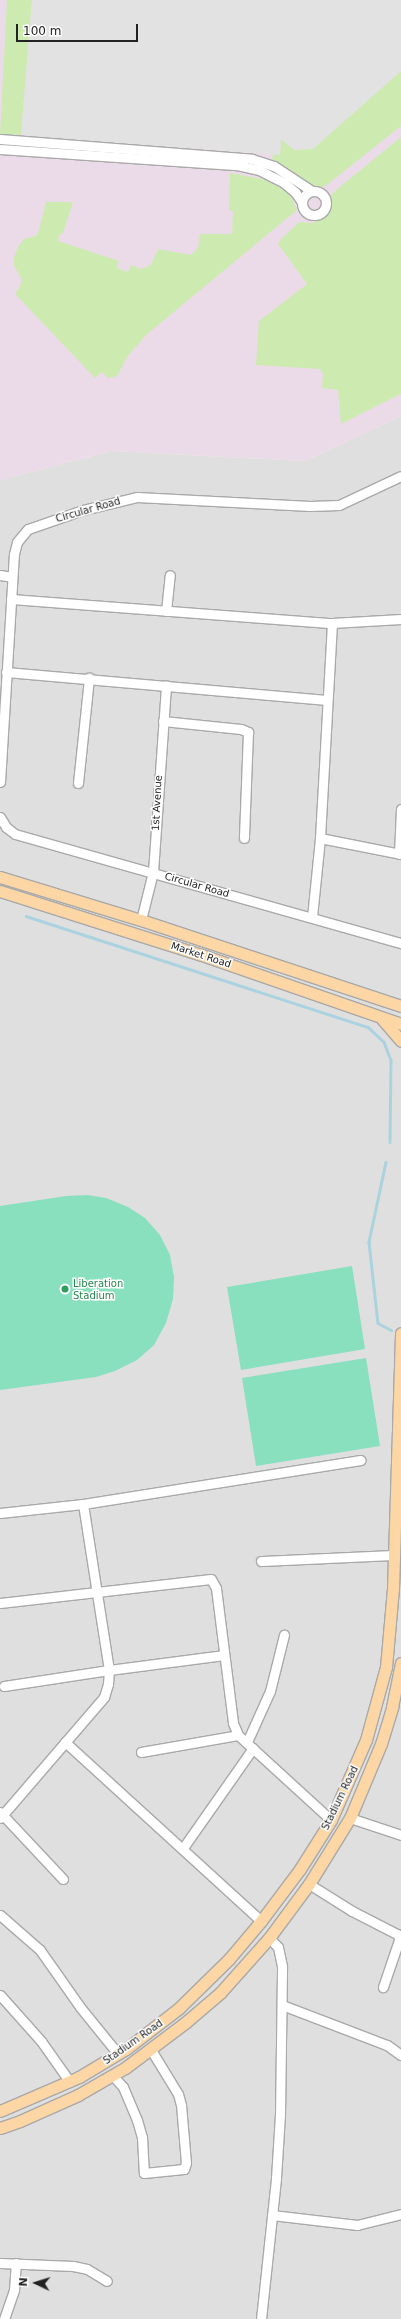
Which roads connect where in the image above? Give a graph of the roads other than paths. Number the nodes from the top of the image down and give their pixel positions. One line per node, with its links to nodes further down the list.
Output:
1 (0, 139): 3 (street)
2 (0, 149): 4 (street)
3 (312, 191): 4 (street); 4 (street)
4 (302, 202)
5 (401, 476): 8 (street, Circular Road)
6 (170, 574): 10 (street)
7 (0, 575): 8 (street)
8 (12, 577): 9 (street, Circular Road)
9 (11, 599): 10 (street); 13 (street, Circular Road)
10 (166, 611): 12 (street)
11 (401, 619): 12 (street)
12 (332, 623): 16 (street)
13 (6, 672): 14 (street); 18 (street, Circular Road)
14 (88, 678): 15 (street); 19 (street)
15 (166, 685): 16 (street); 17 (street, 1st Avenue)
16 (327, 700): 23 (street)
17 (163, 721): 22 (street); 25 (street, 1st Avenue)
18 (0, 782)
19 (78, 783)
20 (401, 809): 24 (street)
21 (0, 817): 25 (street, Circular Road)
22 (244, 838)
23 (320, 838): 24 (street); 28 (street)
24 (400, 854)
25 (154, 872): 28 (street, Circular Road); 29 (street, 1st Avenue)
26 (0, 877): 29 (main road, Market Road)
27 (0, 891): 32 (main road, Market Road)
28 (312, 917): 30 (street, Circular Road)
29 (141, 920): 31 (main road, Market Road)
30 (401, 943)
31 (401, 1006)
32 (380, 1017): 33 (main road, Market Road); 34 (main road)
33 (401, 1024)
34 (401, 1041)
35 (401, 1333): 39 (main road, Stadium Road)
36 (360, 1460): 37 (street)
37 (83, 1504): 38 (street); 41 (street)
38 (0, 1513)
39 (394, 1555): 40 (street); 53 (main road, Stadium Road)
40 (261, 1561)
41 (95, 1591): 42 (street); 44 (street); 46 (street)
42 (0, 1603)
43 (284, 1635): 51 (street)
44 (224, 1655): 46 (street); 49 (street)
45 (401, 1663): 48 (main road, Stadium Road)
46 (109, 1670): 47 (street); 50 (street)
47 (4, 1686)
48 (396, 1708): 54 (main road, Stadium Road)
49 (238, 1735): 51 (street); 52 (street)
50 (65, 1742): 55 (street); 59 (street)
51 (250, 1745): 57 (street); 59 (street)
52 (141, 1752)
53 (356, 1767): 54 (main road); 57 (main road, Stadium Road)
54 (370, 1774): 56 (main road, Stadium Road)
55 (1, 1815): 60 (street)
56 (350, 1818): 58 (street); 61 (main road, Stadium Road)
57 (331, 1820): 63 (main road, Stadium Road)
58 (401, 1835)
59 (183, 1848): 63 (street)
60 (63, 1879)
61 (309, 1884): 64 (main road, Stadium Road); 65 (street)
62 (0, 1915): 69 (street)
63 (261, 1921): 69 (main road, Stadium Road)
64 (270, 1938): 67 (street); 68 (main road, Stadium Road)
65 (383, 1987)
66 (0, 1995): 72 (street)
67 (282, 2005): 70 (street); 75 (street)
68 (150, 2050): 71 (main road, Stadium Road); 71 (street)
69 (118, 2054): 72 (main road, Stadium Road)
70 (401, 2055)
71 (112, 2075): 74 (main road, Stadium Road)
72 (70, 2082): 73 (main road, Stadium Road)
73 (0, 2111)
74 (0, 2128)
75 (272, 2214): 76 (street); 81 (street)
76 (401, 2214)
77 (0, 2263): 78 (street)
78 (16, 2263): 79 (street); 80 (street)
79 (107, 2281)
80 (4, 2319)
81 (261, 2319)

